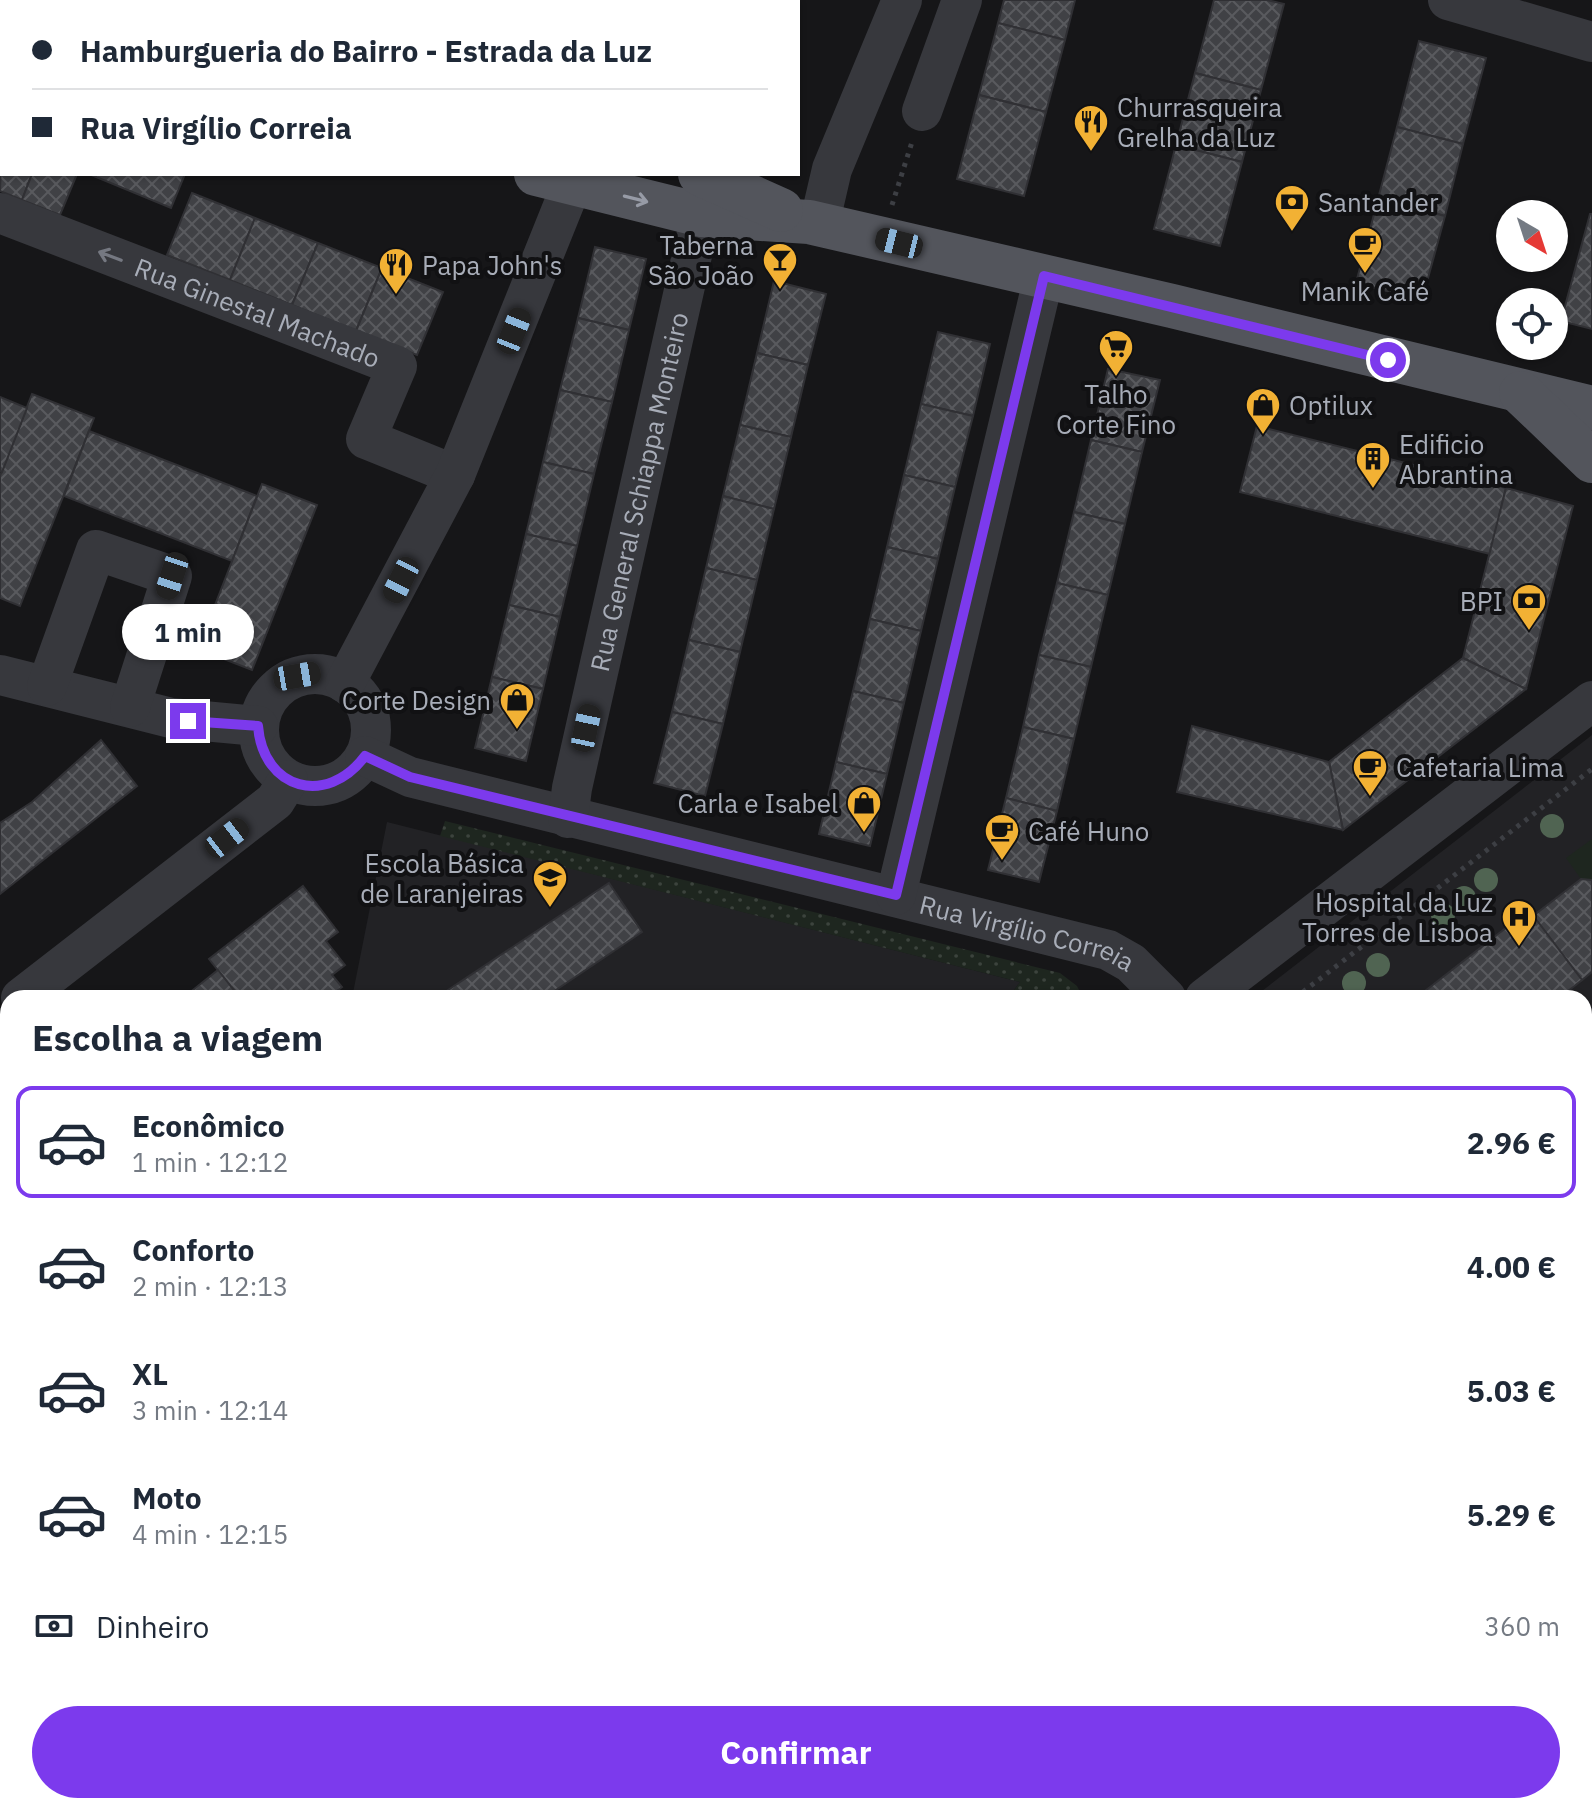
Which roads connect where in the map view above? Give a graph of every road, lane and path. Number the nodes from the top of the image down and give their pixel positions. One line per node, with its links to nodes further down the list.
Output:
1 (902, 0): 9 (street)
2 (962, 0): 5 (street)
3 (1448, 0): 4 (street)
4 (1592, 42)
5 (922, 111): 10 (path)
6 (561, 177): 7 (main road, one-way to 7); 15 (street)
7 (700, 194): 9 (main road); 25 (street, Rua General Schiappa Monteiro)
8 (0, 213): 15 (street, Rua Ginestal Machado, one-way to 8)
9 (814, 224): 10 (main road)
10 (882, 239): 11 (main road)
11 (1044, 276): 12 (main road); 26 (street)
12 (1519, 392): 13 (main road); 14 (main road)
13 (1592, 408)
14 (1592, 461)
15 (455, 475): 17 (street)
16 (0, 675): 18 (street)
17 (345, 683): 21 (street); 22 (street)
18 (47, 686): 20 (street); 20 (street)
19 (1592, 701): 29 (street)
20 (130, 707): 21 (street)
21 (258, 726): 24 (street)
22 (365, 756): 24 (street); 25 (street, Rua Virgílio Correia)
23 (1592, 769): 30 (path)
24 (288, 780): 27 (street)
25 (568, 818): 26 (street, Rua Virgílio Correia)
26 (896, 895): 28 (street, Rua Virgílio Correia)
27 (31, 990)
28 (1158, 990)
29 (1215, 990)
30 (1305, 990)

